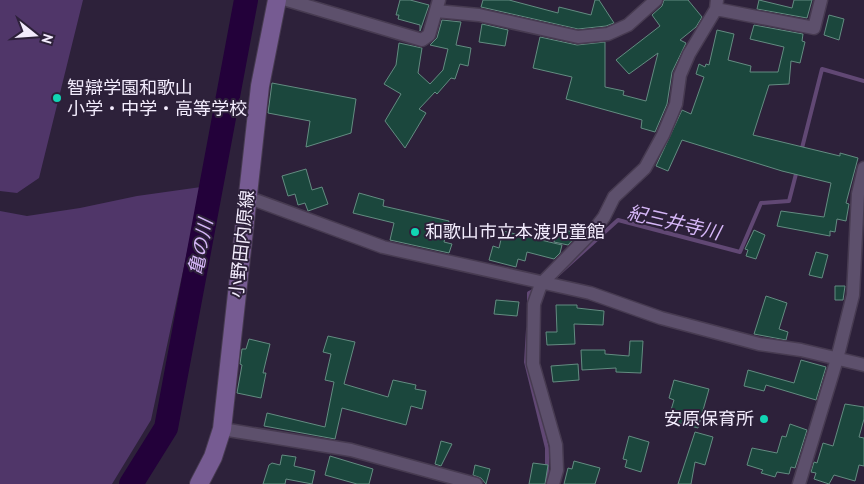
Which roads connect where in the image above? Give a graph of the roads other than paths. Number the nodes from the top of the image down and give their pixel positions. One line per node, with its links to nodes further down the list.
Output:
1 (277, 0): 8 (main road, 小野田内原線)
2 (287, 0): 6 (street)
3 (656, 0): 6 (street)
4 (821, 0): 5 (street)
5 (717, 4): 9 (street)
6 (438, 5)
7 (864, 168): 10 (street)
8 (247, 197): 9 (street); 12 (main road, 小野田内原線)
9 (541, 284): 10 (street); 15 (street)
10 (837, 359): 11 (street); 16 (street)
11 (864, 365)
12 (222, 429): 13 (main road, 小野田内原線); 14 (street)
13 (199, 484)
14 (476, 484)
15 (553, 484)
16 (799, 484)

